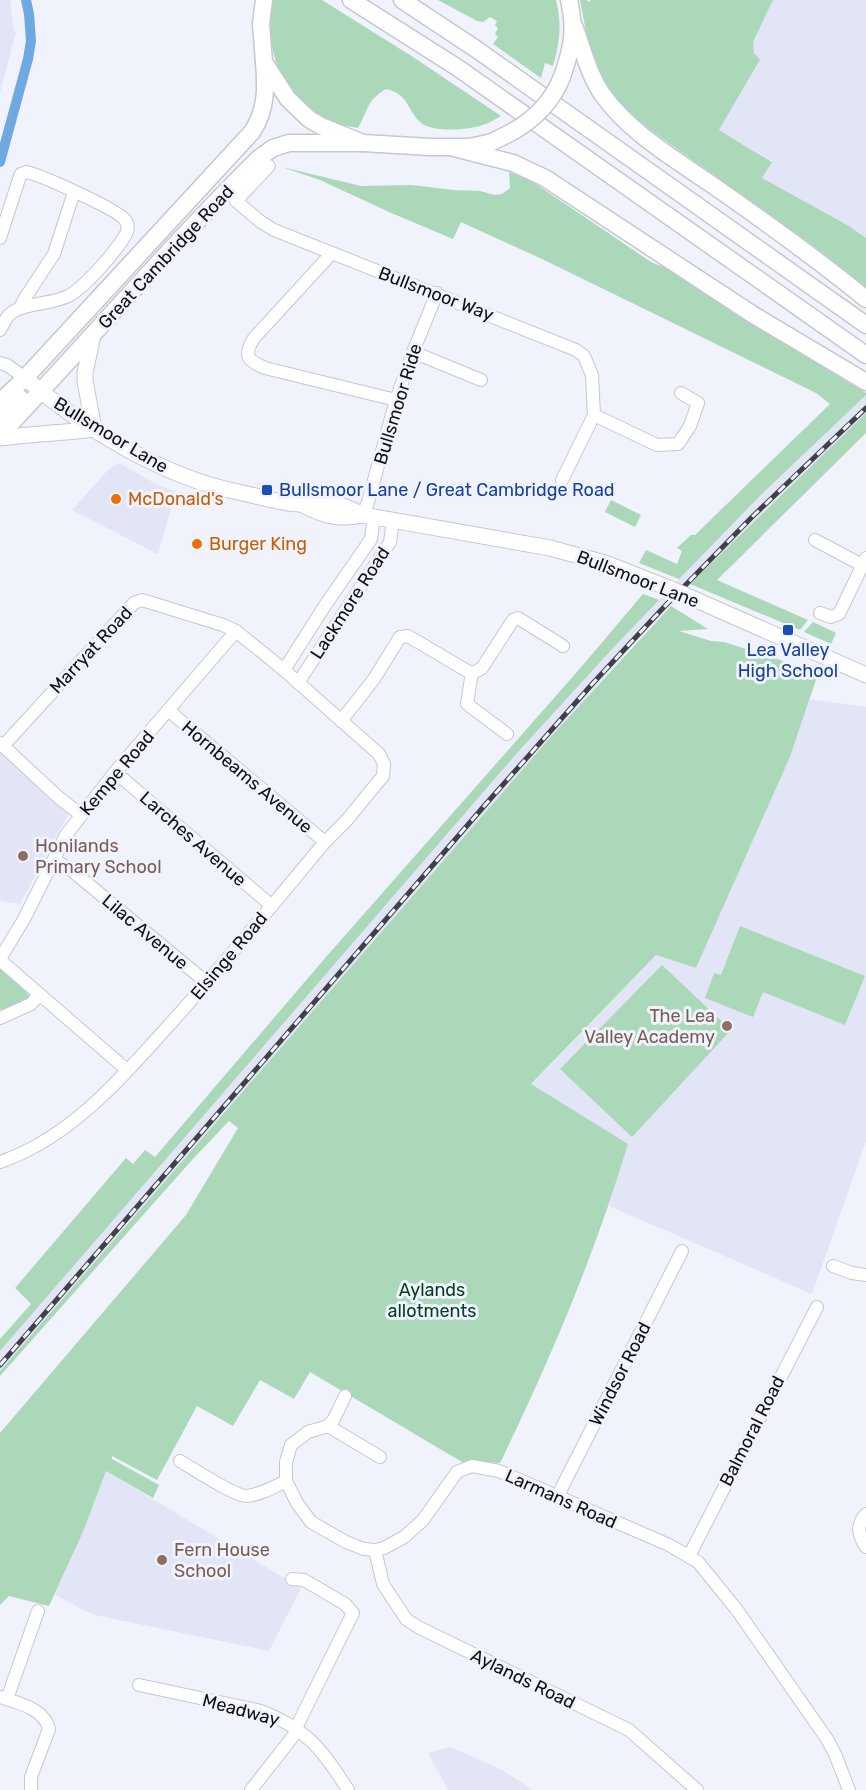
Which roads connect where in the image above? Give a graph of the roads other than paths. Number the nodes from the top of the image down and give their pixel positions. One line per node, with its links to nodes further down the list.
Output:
1 (254, 0): 6 (highway)
2 (264, 0): 6 (highway)
3 (351, 0): 23 (highway)
4 (402, 0): 19 (highway)
5 (569, 0): 7 (highway)
6 (261, 24): 8 (highway, Great Cambridge Road)
7 (574, 26): 10 (highway, bridge); 17 (highway)
8 (264, 62): 9 (highway); 25 (highway, Great Cambridge Road)
9 (363, 143): 10 (highway, Great Cambridge Road); 15 (highway, Great Cambridge Road)
10 (454, 148): 27 (highway)
11 (268, 166): 14 (street, Bullsmoor Way)
12 (74, 192): 13 (street); 18 (street); 18 (street)
13 (0, 237)
14 (332, 253): 16 (street, Bullsmoor Way); 30 (street)
15 (134, 290): 21 (highway, Great Cambridge Road); 25 (highway)
16 (437, 294): 22 (street, Bullsmoor Ride); 32 (street, Bullsmoor Way)
17 (866, 299)
18 (22, 308): 20 (street)
19 (866, 325)
20 (0, 330)
21 (93, 335): 28 (highway, Great Cambridge Road); 34 (main road)
22 (412, 352): 26 (street); 30 (street, Bullsmoor Ride)
23 (866, 355)
24 (0, 363): 25 (street, Bullsmoor Lane)
25 (25, 378): 28 (main road, Bullsmoor Lane); 31 (highway, Great Cambridge Road)
26 (481, 380)
27 (866, 382)
28 (41, 392): 33 (highway); 34 (main road, Bullsmoor Lane); 35 (highway, Great Cambridge Road)
29 (681, 393): 32 (street)
30 (396, 400): 37 (street, Bullsmoor Ride)
31 (0, 402)
32 (594, 415): 36 (street, Bullsmoor Way)
33 (0, 417)
34 (94, 429): 35 (main road); 37 (main road, Bullsmoor Lane)
35 (0, 436)
36 (562, 480)
37 (369, 516): 38 (main road, Bullsmoor Lane); 44 (street, Lackmore Road)
38 (393, 520): 46 (main road, Bullsmoor Lane, bridge); 47 (street, Lackmore Road)
39 (815, 540): 40 (street)
40 (865, 560): 41 (street)
41 (819, 613)
42 (236, 631): 44 (street, Marryat Road); 48 (street, Kempe Road); 51 (street, Marryat Road)
43 (563, 646): 45 (street)
44 (284, 670): 47 (street, Marryat Road)
45 (472, 672): 49 (street); 50 (street)
46 (866, 675)
47 (298, 683): 49 (street, Marryat Road)
48 (169, 711): 52 (street, Kempe Road); 54 (street, Hornbeams Avenue)
49 (341, 721): 54 (street, Elsinge Road)
50 (507, 734)
51 (1, 744): 53 (street)
52 (115, 772): 53 (street, Kempe Road); 56 (street, Larches Avenue)
53 (81, 815): 55 (street, Kempe Road)
54 (325, 842): 56 (street, Elsinge Road)
55 (54, 860): 57 (street, Kempe Road); 58 (street, Lilac Avenue)
56 (272, 906): 58 (street, Elsinge Road)
57 (0, 959): 59 (street)
58 (207, 983): 61 (street, Elsinge Road)
59 (39, 994): 60 (street); 61 (street)
60 (0, 1018)
61 (127, 1070): 62 (street, Elsinge Road)
62 (0, 1162)
63 (682, 1251): 72 (street, Windsor Road)
64 (833, 1266): 65 (street)
65 (865, 1272)
66 (817, 1306): 76 (street, Balmoral Road)
67 (345, 1396): 68 (street)
68 (328, 1426): 69 (street); 71 (street)
69 (380, 1457)
70 (180, 1461): 71 (street)
71 (286, 1481): 75 (street)
72 (557, 1497): 75 (street, Larmans Road); 76 (street, Larmans Road)
73 (866, 1514): 74 (street)
74 (866, 1547)
75 (375, 1550): 85 (street, Aylands Road)
76 (689, 1556): 86 (street, Larmans Road)
77 (292, 1579): 81 (street)
78 (38, 1611): 80 (street)
79 (139, 1685): 81 (street, Meadway)
80 (4, 1698): 82 (street)
81 (297, 1729): 83 (street); 84 (street, Meadway)
82 (31, 1790)
83 (251, 1790)
84 (348, 1790)
85 (698, 1790)
86 (849, 1790)

